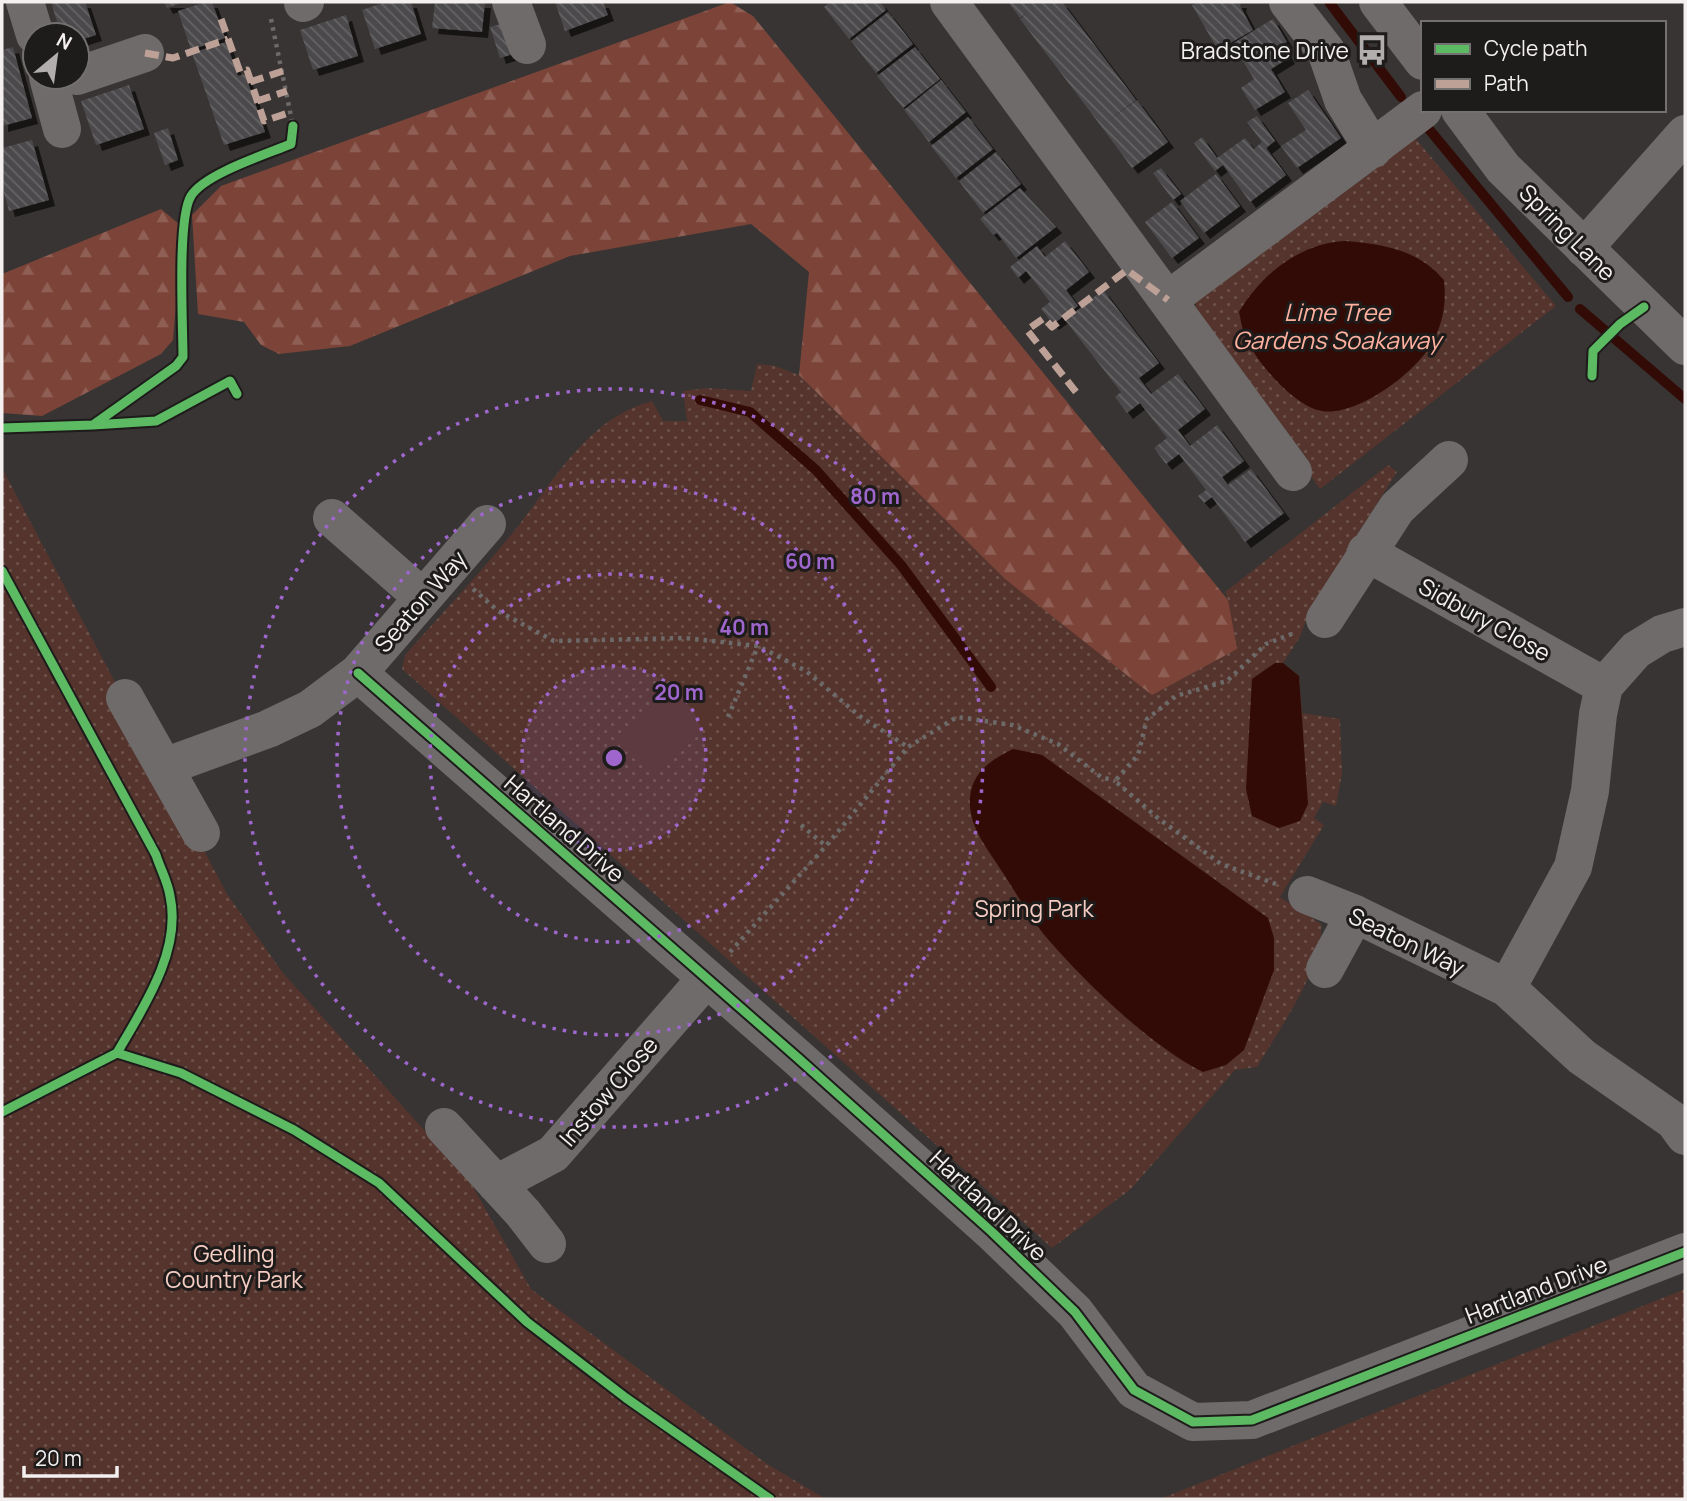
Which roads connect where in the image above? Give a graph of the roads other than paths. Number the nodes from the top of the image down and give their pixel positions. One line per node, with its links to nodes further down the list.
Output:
1 (25, 2): 6 (street)
2 (511, 2): 7 (street)
3 (949, 2): 18 (street)
4 (1288, 2): 16 (street)
5 (1378, 2): 9 (street)
6 (31, 21)
7 (527, 45)
8 (145, 53): 10 (street)
9 (1421, 58)
10 (91, 70)
11 (63, 91): 14 (street)
12 (1421, 112): 16 (street)
13 (1462, 112): 17 (street, Spring Lane)
14 (62, 129)
15 (1685, 134): 17 (street)
16 (1373, 149): 18 (street)
17 (1584, 248): 19 (street, Spring Lane)
18 (1168, 300): 21 (street)
19 (1685, 345)
20 (1449, 460): 24 (street)
21 (1293, 472)
22 (332, 517): 25 (street)
23 (486, 524): 25 (street, Seaton Way)
24 (1366, 552): 26 (street); 29 (street, Sidbury Close)
25 (422, 597): 28 (street, Seaton Way)
26 (1325, 619)
27 (1685, 627): 29 (street)
28 (358, 673): 31 (street, Seaton Way); 36 (street, Hartland Drive)
29 (1604, 685): 37 (street)
30 (125, 698): 31 (street)
31 (164, 766): 32 (street)
32 (201, 833)
33 (1307, 895): 34 (street, Seaton Way)
34 (1355, 914): 35 (street); 37 (street, Seaton Way)
35 (1325, 969)
36 (705, 980): 40 (street, Instow Close); 42 (street, Hartland Drive)
37 (1507, 988): 39 (street)
38 (444, 1126): 40 (street)
39 (1685, 1136)
40 (496, 1184): 41 (street)
41 (547, 1244)
42 (1685, 1252)

